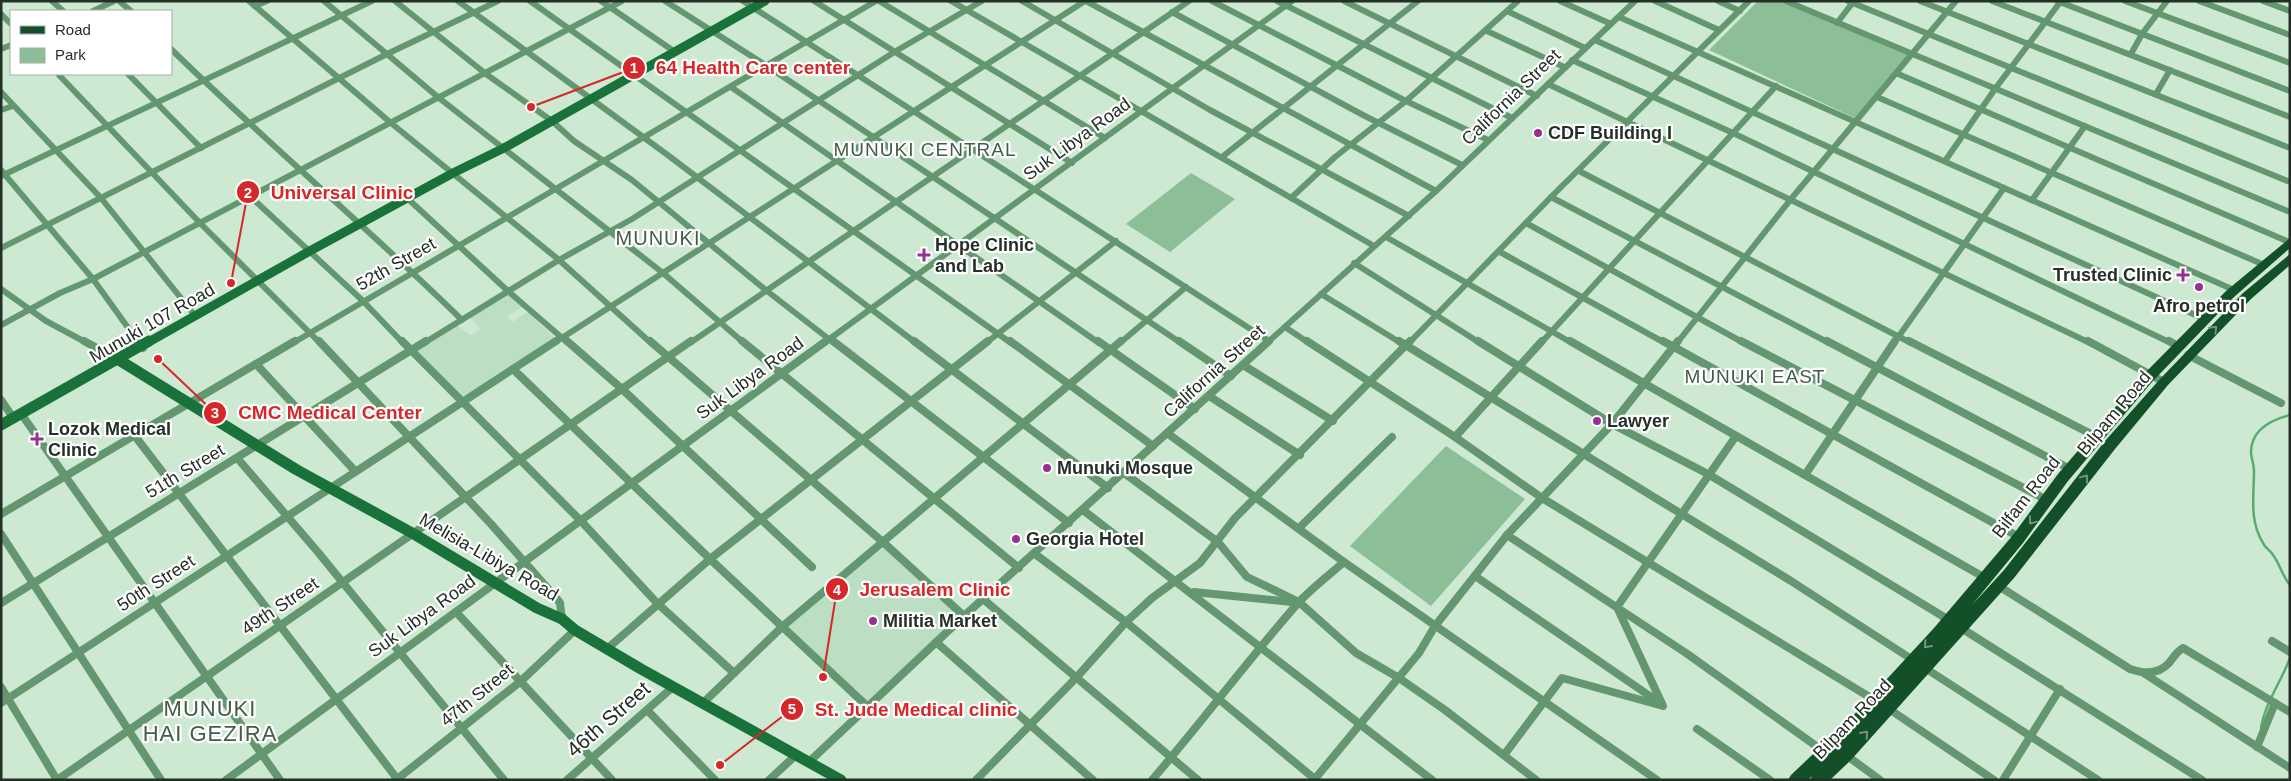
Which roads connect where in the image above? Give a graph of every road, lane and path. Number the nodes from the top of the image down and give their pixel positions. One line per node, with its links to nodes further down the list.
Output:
1 (52, 1): 47 (street)
2 (114, 1): 48 (street)
3 (118, 1): 49 (street)
4 (267, 1): 43 (street)
5 (324, 1): 59 (street)
6 (372, 1): 59 (street)
7 (395, 1): 74 (street)
8 (458, 1): 56 (street)
9 (498, 1): 56 (street)
10 (530, 1): 69 (street)
11 (602, 1): 45 (street)
12 (622, 1): 45 (street)
13 (665, 1): 72 (street)
14 (743, 1): 46 (street)
15 (765, 1): 46 (main road, Munuki 107 Road)
16 (814, 1): 61 (street)
17 (877, 1): 61 (street, 52th Street); 73 (street)
18 (951, 1): 50 (street)
19 (982, 1): 50 (street, 51th Street)
20 (1022, 1): 62 (street)
21 (1085, 1): 62 (street, 50th Street); 75 (street)
22 (1189, 1): 54 (street, 49th Street)
23 (1212, 1): 68 (street)
24 (1277, 1): 44 (street)
25 (1344, 1): 66 (street)
26 (1418, 1): 66 (street)
27 (1518, 1): 51 (street)
28 (1560, 1): 67 (street)
29 (1655, 1): 70 (street)
30 (1718, 1): 52 (street)
31 (1749, 1): 52 (street)
32 (1786, 1): 63 (street)
33 (1920, 1): 55 (street)
34 (1956, 1): 55 (street)
35 (1992, 1): 64 (street)
36 (2126, 1): 57 (street)
37 (2167, 1): 57 (street)
38 (2200, 1): 78 (street)
39 (2263, 1): 53 (street)
40 (1633, 2): 60 (street, California Street)
41 (1851, 2): 63 (street); 77 (street)
42 (2059, 2): 64 (street); 76 (street)
43 (252, 4): 79 (street)
44 (1289, 4): 68 (street, Suk Libya Road); 85 (street)
45 (610, 7): 69 (street); 90 (street)
46 (754, 7): 72 (main road, Munuki 107 Road); 81 (street)
47 (62, 10)
48 (95, 10)
49 (130, 10)
50 (967, 10): 73 (street, 51th Street); 82 (street)
51 (1507, 11): 71 (street); 86 (street)
52 (1740, 11): 70 (street)
53 (2290, 11)
54 (1172, 12): 75 (street, 49th Street); 84 (street)
55 (1948, 12): 77 (street); 83 (street)
56 (474, 13): 74 (street); 89 (street)
57 (2159, 13): 76 (street); 98 (street)
58 (1, 14): 65 (street)
59 (342, 15): 79 (street); 93 (street)
60 (1619, 17): 67 (street, California Street); 91 (street)
61 (845, 20): 81 (street, 52th Street); 88 (street)
62 (1056, 20): 82 (street, 50th Street); 92 (street)
63 (1837, 22): 94 (street)
64 (2047, 22): 83 (street); 95 (street)
65 (10, 23)
66 (1390, 24): 85 (street); 96 (street)
67 (1611, 24): 80 (street, California Street)
68 (1259, 26): 84 (street, Suk Libya Road); 99 (street)
69 (569, 30): 89 (street); 110 (street)
70 (1719, 30): 91 (street)
71 (1487, 31): 96 (street); 103 (street)
72 (710, 32): 90 (main road, Munuki 107 Road); 100 (street)
73 (930, 32): 88 (street, 51th Street); 101 (street)
74 (434, 33): 93 (street); 107 (street)
75 (1142, 33): 92 (street, 49th Street); 102 (street)
76 (2142, 34): 95 (street); 124 (street)
77 (1929, 35): 94 (street); 104 (street)
78 (2290, 35)
79 (293, 38): 114 (street); 116 (street)
80 (1595, 40): 86 (street, California Street); 113 (street)
81 (808, 42): 100 (street, 52th Street); 111 (street)
82 (1021, 42): 101 (street, 50th Street); 112 (street)
83 (2029, 44): 104 (street); 126 (street)
84 (1232, 45): 102 (street, Suk Libya Road); 118 (street)
85 (1364, 45): 99 (street); 115 (street)
86 (1585, 48): 97 (street, California Street)
87 (172, 50): 116 (street)
88 (896, 51): 111 (street, 51th Street); 121 (street)
89 (526, 52): 107 (street); 130 (street)
90 (675, 52): 110 (main road, Munuki 107 Road)
91 (1699, 52): 113 (street); 119 (street)
92 (1114, 53): 112 (street, 49th Street); 122 (street)
93 (387, 54): 114 (street); 129 (street)
94 (1912, 54): 106 (street); 123 (street)
95 (2131, 54): 105 (street)
96 (1456, 56): 115 (street); 127 (street)
97 (1572, 60): 103 (street, California Street); 131 (street)
98 (2290, 63)
99 (1338, 65): 118 (street); 134 (street)
100 (767, 66): 120 (street, 52th Street); 132 (street)
101 (985, 66): 121 (street, 50th Street); 133 (street)
102 (1204, 66): 122 (street, Suk Libya Road); 137 (street)
103 (1564, 67): 117 (street, California Street)
104 (2013, 67): 123 (street); 189 (street)
105 (2170, 70): 126 (street); 144 (street)
106 (1896, 73): 128 (street); 138 (street)
107 (486, 74): 129 (street); 146 (street)
108 (59, 75): 154 (street)
109 (129, 75): 135 (street)
110 (632, 75): 130 (main road, Munuki 107 Road); 143 (street)
111 (860, 75): 132 (street, 51th Street); 140 (street)
112 (1081, 76): 133 (street, 49th Street); 141 (street)
113 (1674, 76): 131 (street); 142 (street)
114 (339, 78): 149 (street); 153 (street)
115 (1431, 78): 134 (street); 145 (street)
116 (204, 81): 135 (street); 153 (street)
117 (1548, 84): 127 (street, California Street); 147 (street)
118 (1311, 86): 137 (street); 151 (street)
119 (1776, 86): 142 (street); 148 (street)
120 (731, 87): 143 (street, 52th Street); 150 (street)
121 (952, 87): 140 (street, 50th Street); 152 (street)
122 (1173, 88): 141 (street, Suk Libya Road); 156 (street)
123 (1995, 89): 138 (street); 155 (street)
124 (2290, 91)
125 (1, 92): 136 (street)
126 (2156, 94): 166 (street)
127 (1537, 96): 145 (street, California Street)
128 (1876, 97): 148 (street); 158 (street)
129 (439, 98): 149 (street); 165 (street)
130 (591, 98): 146 (main road, Munuki 107 Road); 159 (street)
131 (1653, 98): 147 (street); 157 (street)
132 (820, 101): 150 (street, 51th Street); 160 (street)
133 (1044, 101): 152 (street, 49th Street); 161 (street)
134 (1406, 101): 151 (street); 162 (street)
135 (157, 103): 154 (street); 164 (street)
136 (13, 106): 139 (street); 169 (street)
137 (1282, 108): 156 (street); 163 (street)
138 (1980, 109): 158 (street); 171 (street)
139 (1, 110)
140 (915, 111): 160 (street, 50th Street); 167 (street)
141 (1142, 111): 161 (street, Suk Libya Road); 172 (street)
142 (1754, 111): 157 (street); 168 (street)
143 (688, 112): 159 (street, 52th Street); 170 (street)
144 (2290, 116)
145 (1512, 118): 162 (street, California Street)
146 (552, 120): 165 (main road, Munuki 107 Road); 174 (street)
147 (1629, 122): 173 (street); 181 (street)
148 (1856, 122): 168 (street); 176 (street)
149 (391, 123): 179 (street); 184 (street)
150 (783, 123): 170 (street, 51th Street); 175 (street)
151 (1379, 123): 163 (street); 178 (street)
152 (1011, 124): 167 (street, 49th Street); 177 (street)
153 (249, 125): 164 (street); 179 (street)
154 (107, 126): 169 (street); 182 (street)
155 (2085, 126): 171 (street); 203 (street)
156 (1252, 132): 172 (street); 180 (street)
157 (1734, 133): 173 (street); 183 (street)
158 (1965, 134): 176 (street); 185 (street)
159 (644, 138): 174 (street, 52th Street); 187 (street)
160 (874, 138): 175 (street, 50th Street); 188 (street)
161 (1105, 138): 177 (street, Suk Libya Road)
162 (1488, 140): 178 (street, California Street)
163 (1352, 146): 180 (street); 194 (street)
164 (202, 148): 182 (street)
165 (504, 148): 184 (main road, Munuki 107 Road); 190 (street)
166 (2290, 148)
167 (974, 149): 188 (street, 49th Street); 193 (street)
168 (1835, 149): 183 (street); 207 (street)
169 (57, 150): 186 (street); 197 (street)
170 (739, 150): 187 (street, 51th Street); 191 (street)
171 (2069, 150): 185 (street); 219 (street)
172 (1222, 157): 199 (street)
173 (1709, 160): 200 (street); 204 (street)
174 (604, 161): 190 (street, 52th Street); 222 (street)
175 (837, 161): 191 (street, 50th Street); 202 (street)
176 (1945, 161): 192 (street)
177 (1072, 163): 193 (street, Suk Libya Road)
178 (1462, 165): 194 (street, California Street)
179 (301, 170): 195 (street); 213 (street)
180 (1321, 170): 199 (street); 205 (street)
181 (1579, 171): 196 (street); 204 (street)
182 (153, 172): 197 (street); 210 (street)
183 (1815, 172): 200 (street); 220 (street)
184 (453, 173): 198 (main road, Munuki 107 Road); 206 (street)
185 (2051, 173): 201 (street); 234 (street)
186 (2, 174): 212 (street)
187 (696, 177): 208 (street); 214 (street, 51th Street)
188 (934, 177): 202 (street, 49th Street); 209 (street)
189 (2290, 182)
190 (555, 188): 206 (street, 52th Street); 214 (street)
191 (795, 188): 208 (street, 50th Street); 215 (street)
192 (2004, 188): 201 (street); 207 (street)
193 (1035, 189): 209 (street, Suk Libya Road); 217 (street)
194 (1436, 191): 205 (street, California Street)
195 (250, 197): 210 (street); 227 (street)
196 (1551, 197): 211 (street); 218 (street)
197 (101, 198): 212 (street); 226 (street)
198 (407, 198): 213 (main road, Munuki 107 Road); 221 (street)
199 (1291, 198): 224 (street)
200 (1791, 200): 229 (street); 238 (street)
201 (2032, 200): 247 (street)
202 (897, 202): 215 (street, 49th Street); 223 (street)
203 (2290, 212)
204 (1659, 214): 218 (street); 229 (street)
205 (1409, 216): 216 (street, California Street)
206 (507, 217): 221 (street, 52th Street); 231 (street)
207 (1984, 217): 220 (street); 261 (street)
208 (749, 218): 222 (street, 50th Street); 232 (street)
209 (996, 218): 223 (street, Suk Libya Road); 237 (street)
210 (200, 223): 226 (street); 242 (street)
211 (1526, 223): 228 (street); 235 (street)
212 (48, 225): 225 (street); 241 (street)
213 (358, 225): 227 (main road, Munuki 107 Road); 236 (street)
214 (609, 231): 231 (street, 51th Street); 239 (street)
215 (853, 232): 232 (street, 49th Street); 240 (street)
216 (1386, 237): 224 (street, California Street); 243 (street)
217 (1116, 241): 237 (street); 244 (street)
218 (1635, 241): 235 (street); 245 (street)
219 (2290, 242): 234 (main road, Bilfam Road)
220 (1966, 243): 238 (street); 273 (street)
221 (459, 244): 236 (street, 52th Street); 249 (street)
222 (708, 244): 239 (street, 50th Street); 248 (street)
223 (959, 245): 240 (street, Suk Libya Road); 253 (street)
224 (1374, 246): 233 (street, California Street)
225 (1, 248)
226 (146, 252): 241 (street); 258 (street)
227 (308, 252): 242 (main road, Munuki 107 Road); 252 (street)
228 (1500, 252): 243 (street); 251 (street)
229 (1744, 258): 245 (street); 270 (street)
230 (2290, 258): 279 (main road, Bilpam Road, one-way to 230)
231 (559, 260): 249 (street, 51th Street); 254 (street)
232 (808, 262): 248 (street, 49th Street); 255 (street)
233 (1354, 263): 250 (street, California Street); 257 (street)
234 (2262, 264): 247 (main road, Bilfam Road)
235 (1608, 270): 251 (street); 259 (street)
236 (413, 272): 252 (street, 52th Street); 262 (street)
237 (1076, 272): 253 (street); 260 (street)
238 (1945, 272): 270 (street); 288 (street)
239 (663, 273): 254 (street, 50th Street); 263 (street)
240 (915, 276): 255 (street, Suk Libya Road); 268 (street)
241 (93, 280): 256 (street); 275 (street)
242 (258, 281): 258 (main road, Munuki 107 Road); 267 (street)
243 (1468, 283): 257 (street); 266 (street)
244 (1186, 287): 260 (street); 272 (street)
245 (1721, 287): 259 (street); 285 (street)
246 (1, 289): 256 (street)
247 (2234, 290): 261 (main road, Bilfam Road)
248 (767, 291): 263 (street, 49th Street); 271 (street)
249 (509, 292): 262 (street, 51th Street); 269 (street)
250 (1321, 294): 265 (street, California Street); 274 (street)
251 (1583, 298): 266 (street); 276 (street)
252 (362, 301): 267 (street, 52th Street); 278 (street)
253 (1040, 301): 268 (street); 277 (street)
254 (610, 307): 269 (street, 50th Street); 280 (street)
255 (871, 308): 271 (street, Suk Libya Road); 286 (street)
256 (29, 309): 264 (street); 281 (street)
257 (1436, 316): 274 (street); 284 (street)
258 (196, 317): 275 (main road, Munuki 107 Road)
259 (1696, 318): 276 (street); 301 (street)
260 (1147, 319): 277 (street); 290 (street)
261 (2204, 319): 273 (main road, Bilfam Road)
262 (462, 320): 278 (street, 51th Street)
263 (721, 323): 280 (street, 49th Street); 289 (street)
264 (1, 325)
265 (1285, 327): 272 (street, California Street); 291 (street)
266 (1552, 331): 284 (street); 294 (street)
267 (310, 332): 282 (street, 52th Street); 293 (street)
268 (998, 332): 286 (street); 295 (street)
269 (564, 337): 287 (street, 50th Street); 296 (street)
270 (1899, 337): 285 (street); 318 (street)
271 (830, 339): 289 (street, Suk Libya Road); 300 (street)
272 (1269, 341): 283 (street, California Street)
273 (2176, 344): 288 (main road, Bilfam Road)
274 (1405, 346): 291 (street); 298 (street)
275 (143, 348): 281 (main road, Munuki 107 Road)
276 (1672, 348): 294 (street); 317 (street)
277 (1111, 350): 295 (street); 305 (street)
278 (410, 351): 293 (street, 51th Street); 302 (street)
279 (2188, 355): 292 (main road, Bilpam Road); 303 (street)
280 (670, 357): 296 (street, 49th Street); 306 (street)
281 (119, 360): 304 (main road, Melisia-Libiya Road); 307 (main road, Munuki 107 Road)
282 (256, 364): 304 (street, 52th Street); 308 (street)
283 (1243, 365): 290 (street, California Street); 309 (street)
284 (1519, 367): 298 (street); 312 (street)
285 (1878, 368): 301 (street); 331 (street)
286 (952, 369): 300 (street); 311 (street)
287 (513, 370): 302 (street, 50th Street); 310 (street)
288 (2151, 374): 292 (street); 318 (main road, Bilfam Road)
289 (781, 375): 306 (street, Suk Libya Road); 322 (street)
290 (1231, 376): 297 (street, California Street)
291 (1370, 381): 309 (street); 319 (street)
292 (2164, 382): 376 (main road, Bilpam Road, one-way to 292)
293 (357, 383): 308 (street, 51th Street); 320 (street)
294 (1643, 384): 312 (street); 316 (street)
295 (1070, 385): 311 (street); 324 (street)
296 (622, 388): 310 (street, 49th Street); 325 (street)
297 (1209, 396): 305 (street, California Street); 326 (street)
298 (1490, 398): 319 (street); 327 (street)
299 (1, 400): 307 (street)
300 (911, 401): 322 (street); 329 (street)
301 (1856, 402): 317 (street); 346 (street)
302 (461, 403): 320 (street, 50th Street); 330 (street)
303 (2281, 403)
304 (189, 405): 315 (street, 52th Street); 323 (main road, Melisia-Libiya Road)
305 (1195, 409): 314 (street, California Street)
306 (731, 411): 325 (street, Suk Libya Road); 337 (street)
307 (18, 417): 313 (main road, Munuki 107 Road); 336 (street)
308 (303, 417): 323 (street, 51th Street); 332 (street)
309 (1333, 421): 326 (street)
310 (572, 424): 330 (street, 49th Street); 338 (street)
311 (1025, 424): 329 (street); 340 (street)
312 (1612, 424): 327 (street); 334 (street)
313 (1, 425)
314 (1168, 434): 324 (street, California Street); 343 (street)
315 (135, 436): 336 (street, 52th Street); 341 (street)
316 (1736, 436): 334 (street); 335 (street)
317 (1833, 436): 335 (street); 359 (street)
318 (2097, 436): 331 (main road, Bilfam Road)
319 (1455, 437): 344 (street)
320 (408, 438): 332 (street, 50th Street); 342 (street)
321 (1392, 438): 354 (street)
322 (862, 441): 337 (street); 345 (street)
323 (258, 445): 328 (street, 51th Street); 339 (main road, Melisia-Libiya Road)
324 (1153, 446): 333 (street, California Street)
325 (683, 447): 338 (street, Suk Libya Road); 351 (street)
326 (1300, 455): 343 (street)
327 (1583, 455): 344 (street); 349 (street)
328 (238, 458): 341 (street, 51th Street); 350 (street)
329 (983, 459): 345 (street); 353 (street)
330 (521, 460): 342 (street, 49th Street); 352 (street)
331 (2070, 469): 346 (main road, Bilfam Road)
332 (355, 472): 339 (street, 50th Street)
333 (1124, 473): 340 (street, California Street); 360 (street)
334 (1708, 474): 349 (street); 387 (street)
335 (1805, 475): 371 (street)
336 (66, 477): 348 (street, 52th Street); 358 (street)
337 (811, 481): 351 (street); 361 (street)
338 (632, 483): 352 (street, Suk Libya Road); 364 (street)
339 (329, 488): 350 (street, 50th Street); 356 (main road, Melisia-Libiya Road)
340 (1108, 488): 347 (street, California Street)
341 (178, 494): 358 (street, 51th Street); 363 (street)
342 (466, 498): 356 (street, 49th Street); 365 (street)
343 (1257, 498): 354 (street); 360 (street)
344 (1542, 498): 357 (street); 367 (street)
345 (934, 499): 361 (street); 369 (street)
346 (2047, 500): 359 (main road, Bilfam Road, one-way to 359)
347 (1083, 510): 353 (street, California Street); 373 (street)
348 (1, 514)
349 (1682, 514): 367 (street); 401 (street)
350 (287, 516): 363 (street, 50th Street); 374 (street)
351 (761, 520): 364 (street); 368 (street)
352 (581, 521): 365 (street, Suk Libya Road); 382 (street)
353 (1069, 523): 362 (street, California Street)
354 (1299, 528): 366 (street)
355 (1, 534): 372 (street)
356 (414, 534): 374 (street, 49th Street); 375 (main road, Melisia-Libiya Road)
357 (1507, 535): 370 (street); 383 (street)
358 (108, 537): 372 (street, 51th Street); 381 (street)
359 (2019, 537): 371 (main road, Bilfam Road)
360 (1218, 542): 373 (street); 379 (street)
361 (884, 543): 385 (street); 390 (street)
362 (1035, 554): 369 (street, California Street); 388 (street)
363 (226, 556): 381 (street, 50th Street); 389 (street)
364 (710, 559): 382 (street); 390 (street)
365 (525, 562): 375 (street, Suk Libya Road); 386 (street)
366 (1344, 562): 379 (street); 391 (street)
367 (1648, 562): 383 (street); 415 (street)
368 (812, 567)
369 (1019, 568): 378 (street, California Street)
370 (1475, 576): 391 (street); 419 (street)
371 (1985, 578): 376 (street); 387 (main road, Bilfam Road)
372 (34, 582): 380 (street, 51th Street); 398 (street)
373 (1177, 582): 377 (street); 388 (street)
374 (343, 583): 389 (street, 49th Street); 400 (street)
375 (495, 584): 384 (street, Suk Libya Road); 386 (main road, Melisia-Libiya Road)
376 (1999, 586): 392 (main road, Bilpam Road); 404 (street)
377 (1190, 591): 379 (street); 396 (street)
378 (983, 599): 385 (street, California Street); 406 (street)
379 (1299, 602): 396 (street); 407 (street)
380 (1, 603)
381 (154, 603): 398 (street, 50th Street); 405 (street)
382 (657, 603): 397 (street); 403 (street)
383 (1617, 607): 419 (street); 431 (street)
384 (456, 612): 400 (street, Suk Libya Road); 408 (street)
385 (964, 616): 395 (street, California Street)
386 (562, 619): 393 (main road, Melisia-Libiya Road)
387 (1949, 620): 401 (main road, Bilfam Road, one-way to 401)
388 (1126, 622): 406 (street); 412 (street)
389 (279, 626): 405 (street, 49th Street); 414 (street)
390 (783, 626): 403 (street); 420 (street)
391 (1435, 626): 407 (street); 416 (street)
392 (1961, 628): 402 (main road, Bilpam Road); 411 (street)
393 (575, 630): 397 (main road, Melisia-Libiya Road); 408 (street, 47th Street)
394 (2272, 641): 399 (street)
395 (936, 642): 420 (street, California Street); 424 (street)
396 (1260, 646): 412 (street); 425 (street)
397 (608, 648): 409 (main road, Melisia-Libiya Road)
398 (80, 652): 413 (street, 50th Street); 428 (street)
399 (2290, 652)
400 (400, 653): 414 (street, Suk Libya Road); 426 (street)
401 (1913, 660): 415 (main road, Bilfam Road)
402 (1925, 668): 421 (main road, Bilpam Road); 429 (street)
403 (734, 674): 417 (street)
404 (2145, 674): 418 (street); 430 (street)
405 (207, 676): 428 (street, 49th Street); 432 (street)
406 (1076, 678): 424 (street); 437 (street)
407 (1399, 678): 425 (street); 434 (street)
408 (520, 680): 426 (street, 47th Street); 436 (street)
409 (674, 686): 417 (main road, Melisia-Libiya Road); 422 (street, 46th Street)
410 (1, 687): 413 (street)
411 (2060, 689): 429 (street); 466 (street)
412 (1218, 699): 437 (street); 455 (street)
413 (5, 700): 442 (street)
414 (335, 700): 432 (street, Suk Libya Road); 440 (street)
415 (1876, 701): 431 (main road, Bilfam Road)
416 (1545, 702): 419 (street); 434 (street); 458 (street)
417 (703, 703): 433 (main road, Melisia-Libiya Road)
418 (2275, 703): 423 (street); 430 (street)
419 (1663, 706)
420 (868, 707): 438 (street, California Street)
421 (1889, 709): 435 (main road, Bilpam Road, one-way to 421); 463 (street)
422 (646, 710): 436 (street, 46th Street); 449 (street)
423 (2290, 712)
424 (1030, 725): 451 (street); 452 (street)
425 (1361, 725): 455 (street); 456 (street)
426 (462, 729): 440 (street, 47th Street); 446 (street)
427 (1697, 729): 459 (street)
428 (129, 730): 442 (street, 49th Street); 443 (street)
429 (2030, 735): 464 (street); 465 (street)
430 (2256, 747): 439 (street)
431 (1826, 753): 460 (main road, Bilfam Road)
432 (262, 754): 444 (street, Suk Libya Road); 445 (street)
433 (796, 755): 438 (main road, Melisia-Libiya Road); 450 (street)
434 (1504, 755): 457 (street)
435 (1846, 755): 461 (main road, Bilpam Road); 462 (street)
436 (592, 758): 447 (street, 46th Street); 448 (street)
437 (1171, 758): 453 (street); 454 (street)
438 (810, 761): 441 (main road, Melisia-Libiya Road)
439 (2290, 768)
440 (397, 779)
441 (837, 779)
442 (57, 780)
443 (161, 780)
444 (226, 780)
445 (280, 780)
446 (504, 780)
447 (567, 780)
448 (612, 780)
449 (715, 780)
450 (769, 780)
451 (977, 780)
452 (1093, 780)
453 (1152, 780)
454 (1198, 780)
455 (1315, 780)
456 (1432, 780)
457 (1536, 780)
458 (1657, 780)
459 (1770, 780)
460 (1796, 780)
461 (1818, 780)
462 (1880, 780)
463 (1994, 780)
464 (2003, 780)
465 (2098, 780)
466 (2202, 780)

